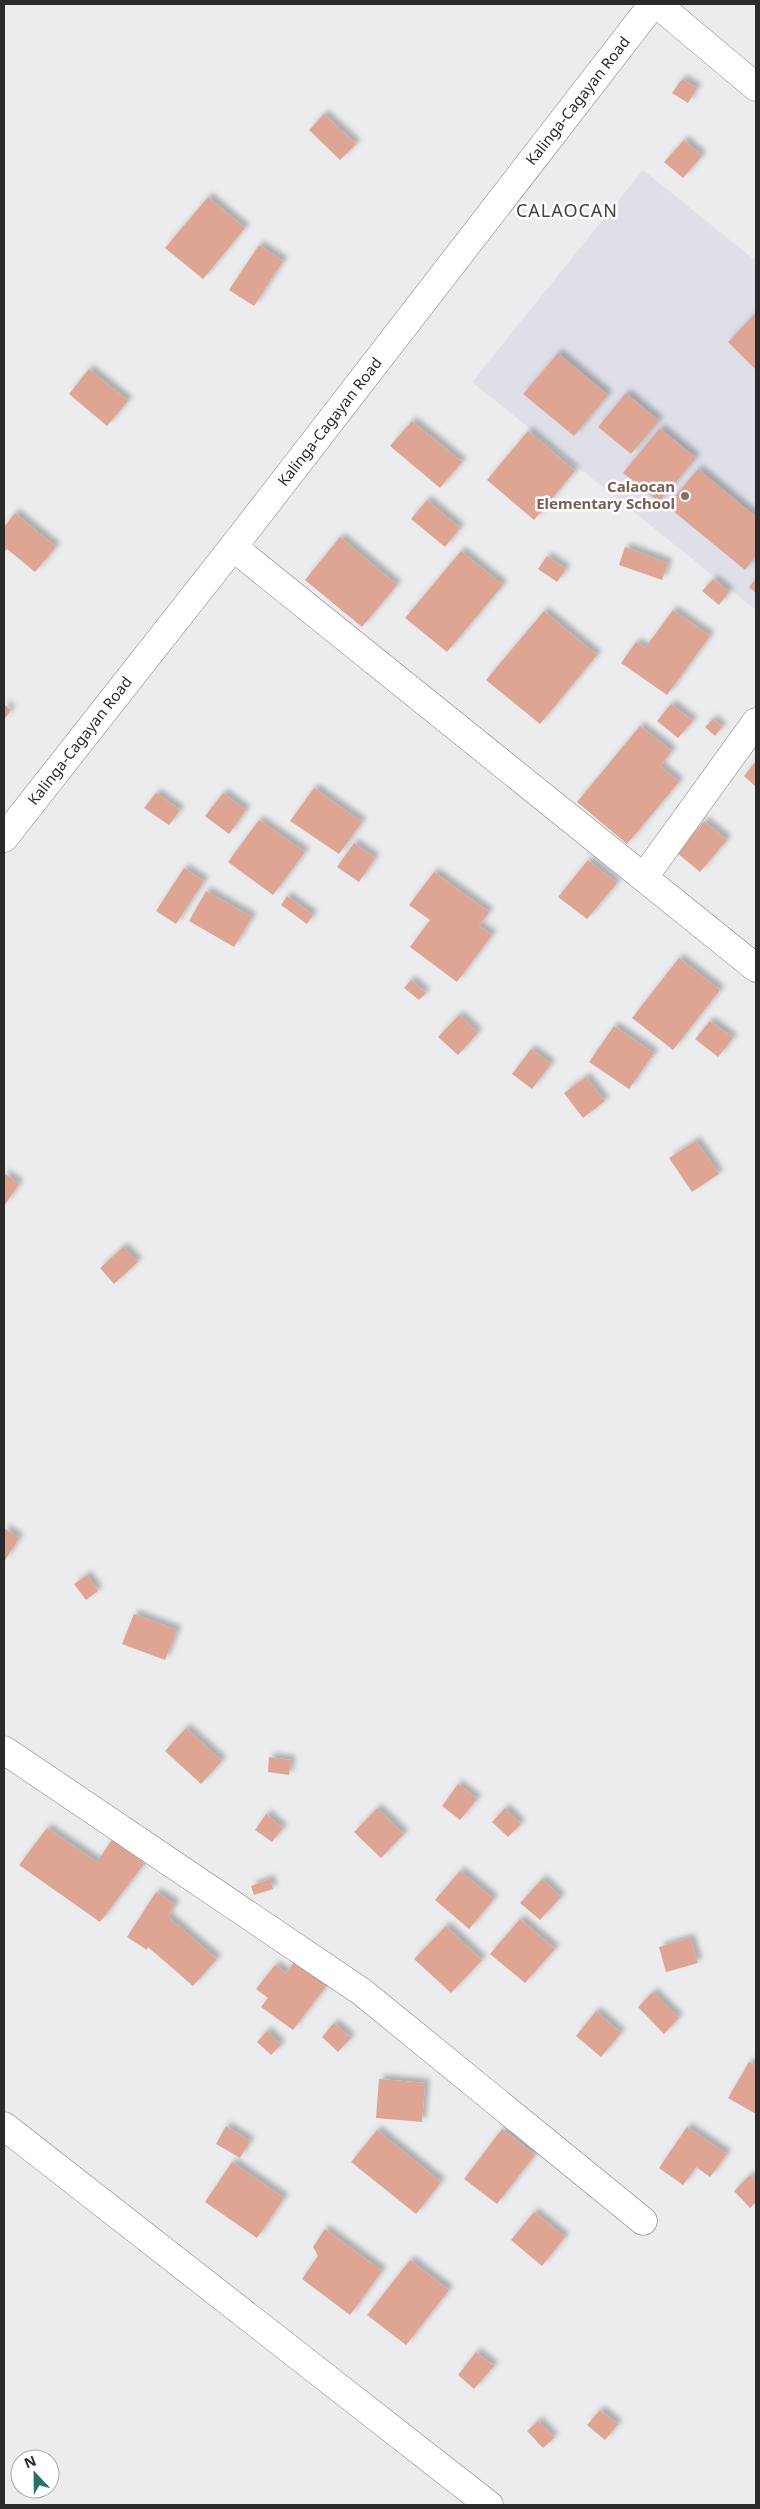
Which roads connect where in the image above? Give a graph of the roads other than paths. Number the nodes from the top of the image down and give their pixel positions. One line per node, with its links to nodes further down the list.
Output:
1 (655, 4): 2 (main road); 3 (main road, Kalinga-Cagayan Road)
2 (756, 87)
3 (232, 548): 5 (main road, Kalinga-Cagayan Road); 6 (main road)
4 (756, 722): 6 (main road)
5 (4, 838)
6 (644, 877): 7 (main road)
7 (756, 968)
8 (4, 1750): 10 (main road)
9 (4, 2126): 11 (main road)
10 (643, 2221)
11 (489, 2505)

